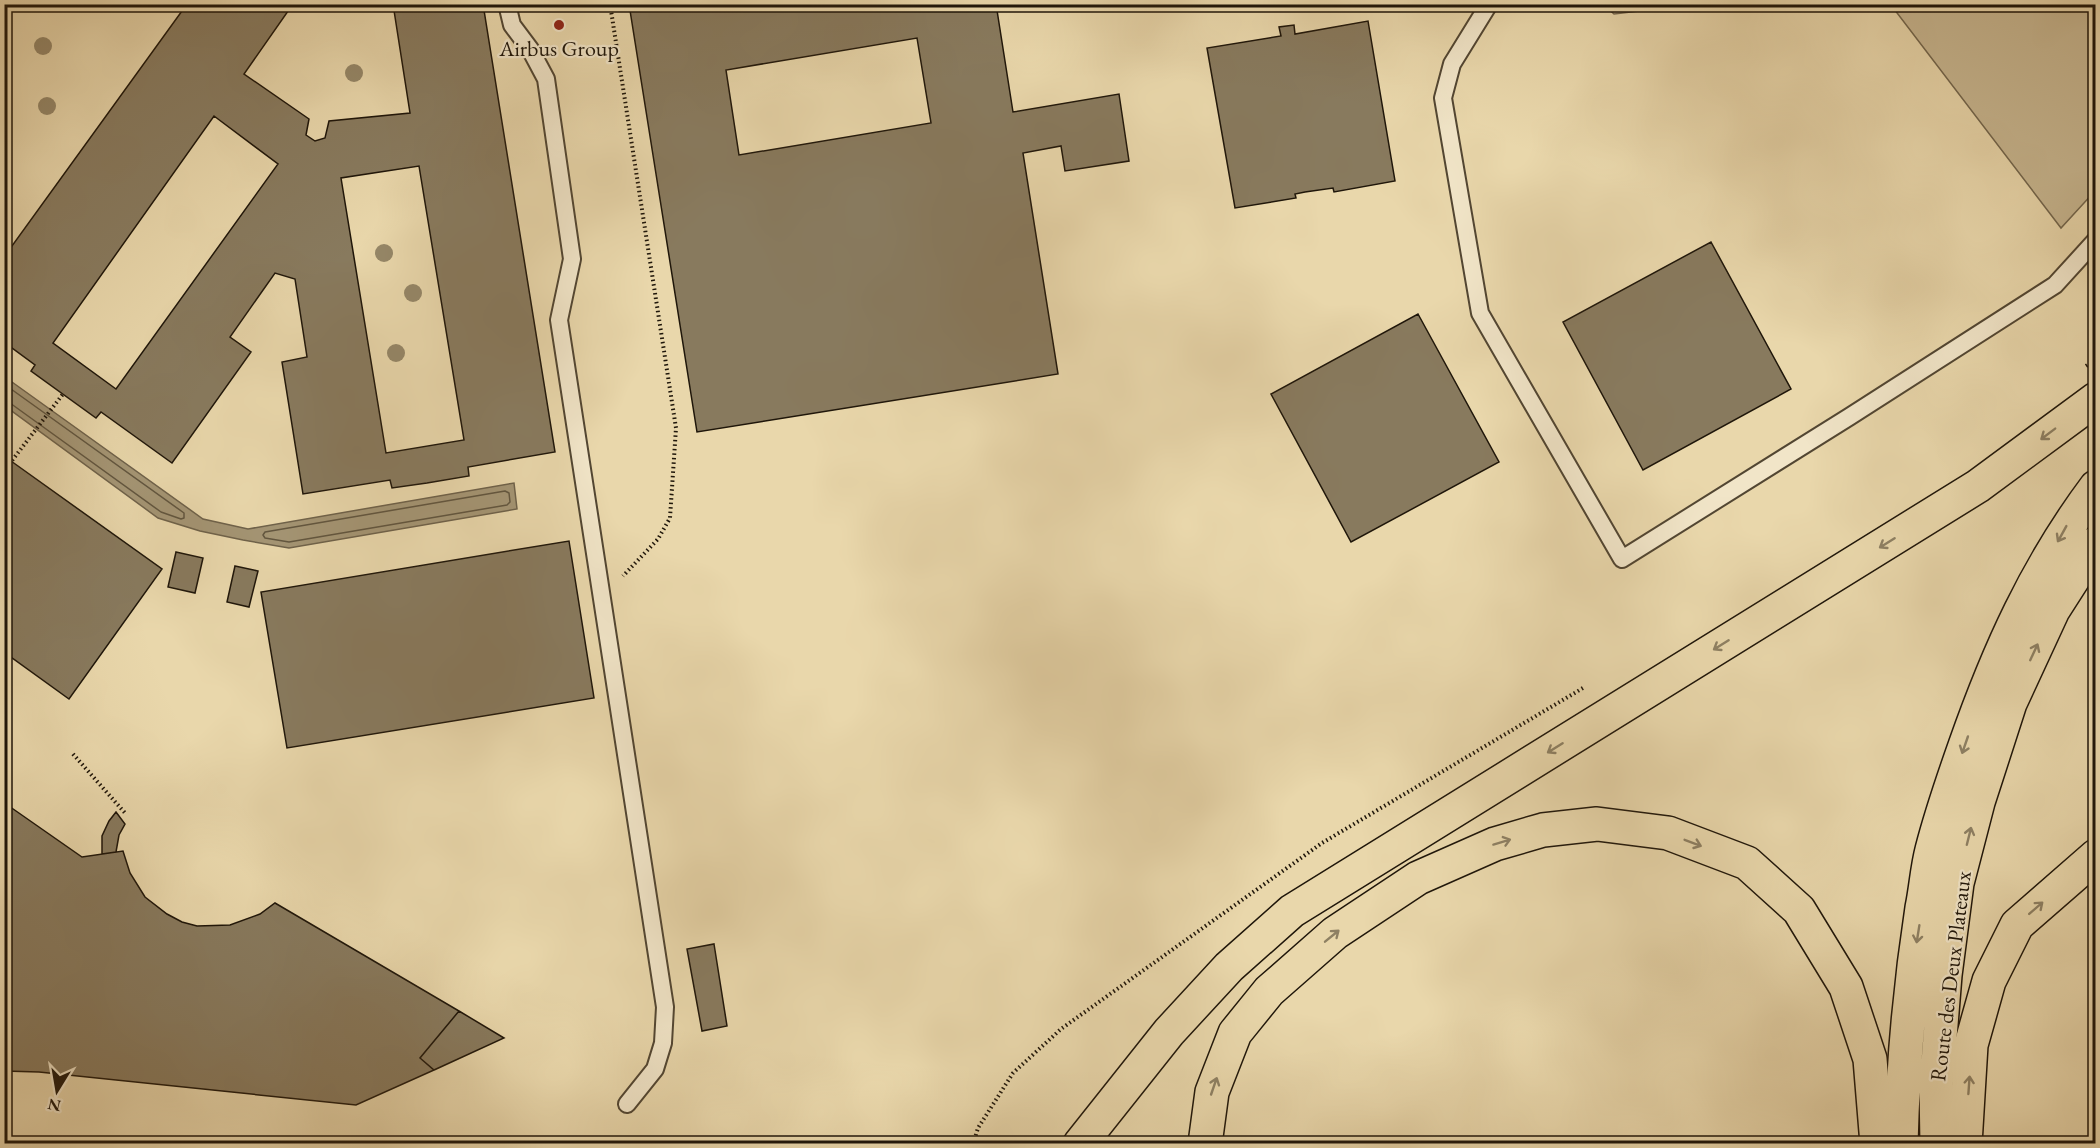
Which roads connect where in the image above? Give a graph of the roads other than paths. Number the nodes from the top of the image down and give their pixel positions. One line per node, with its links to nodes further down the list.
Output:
1 (507, 4): 8 (lane)
2 (1489, 4): 3 (lane)
3 (2096, 240)
4 (2096, 399): 9 (main road, one-way to 9)
5 (2096, 487): 12 (main road, Route des Deux Plateaux, one-way to 12)
6 (2096, 543): 13 (main road, Route des Deux Plateaux, one-way to 6)
7 (2096, 856): 14 (main road, one-way to 7)
8 (627, 1104)
9 (1080, 1143)
10 (1205, 1143): 11 (main road, one-way to 11)
11 (1877, 1143)
12 (1901, 1143)
13 (1937, 1143)
14 (1965, 1143)

